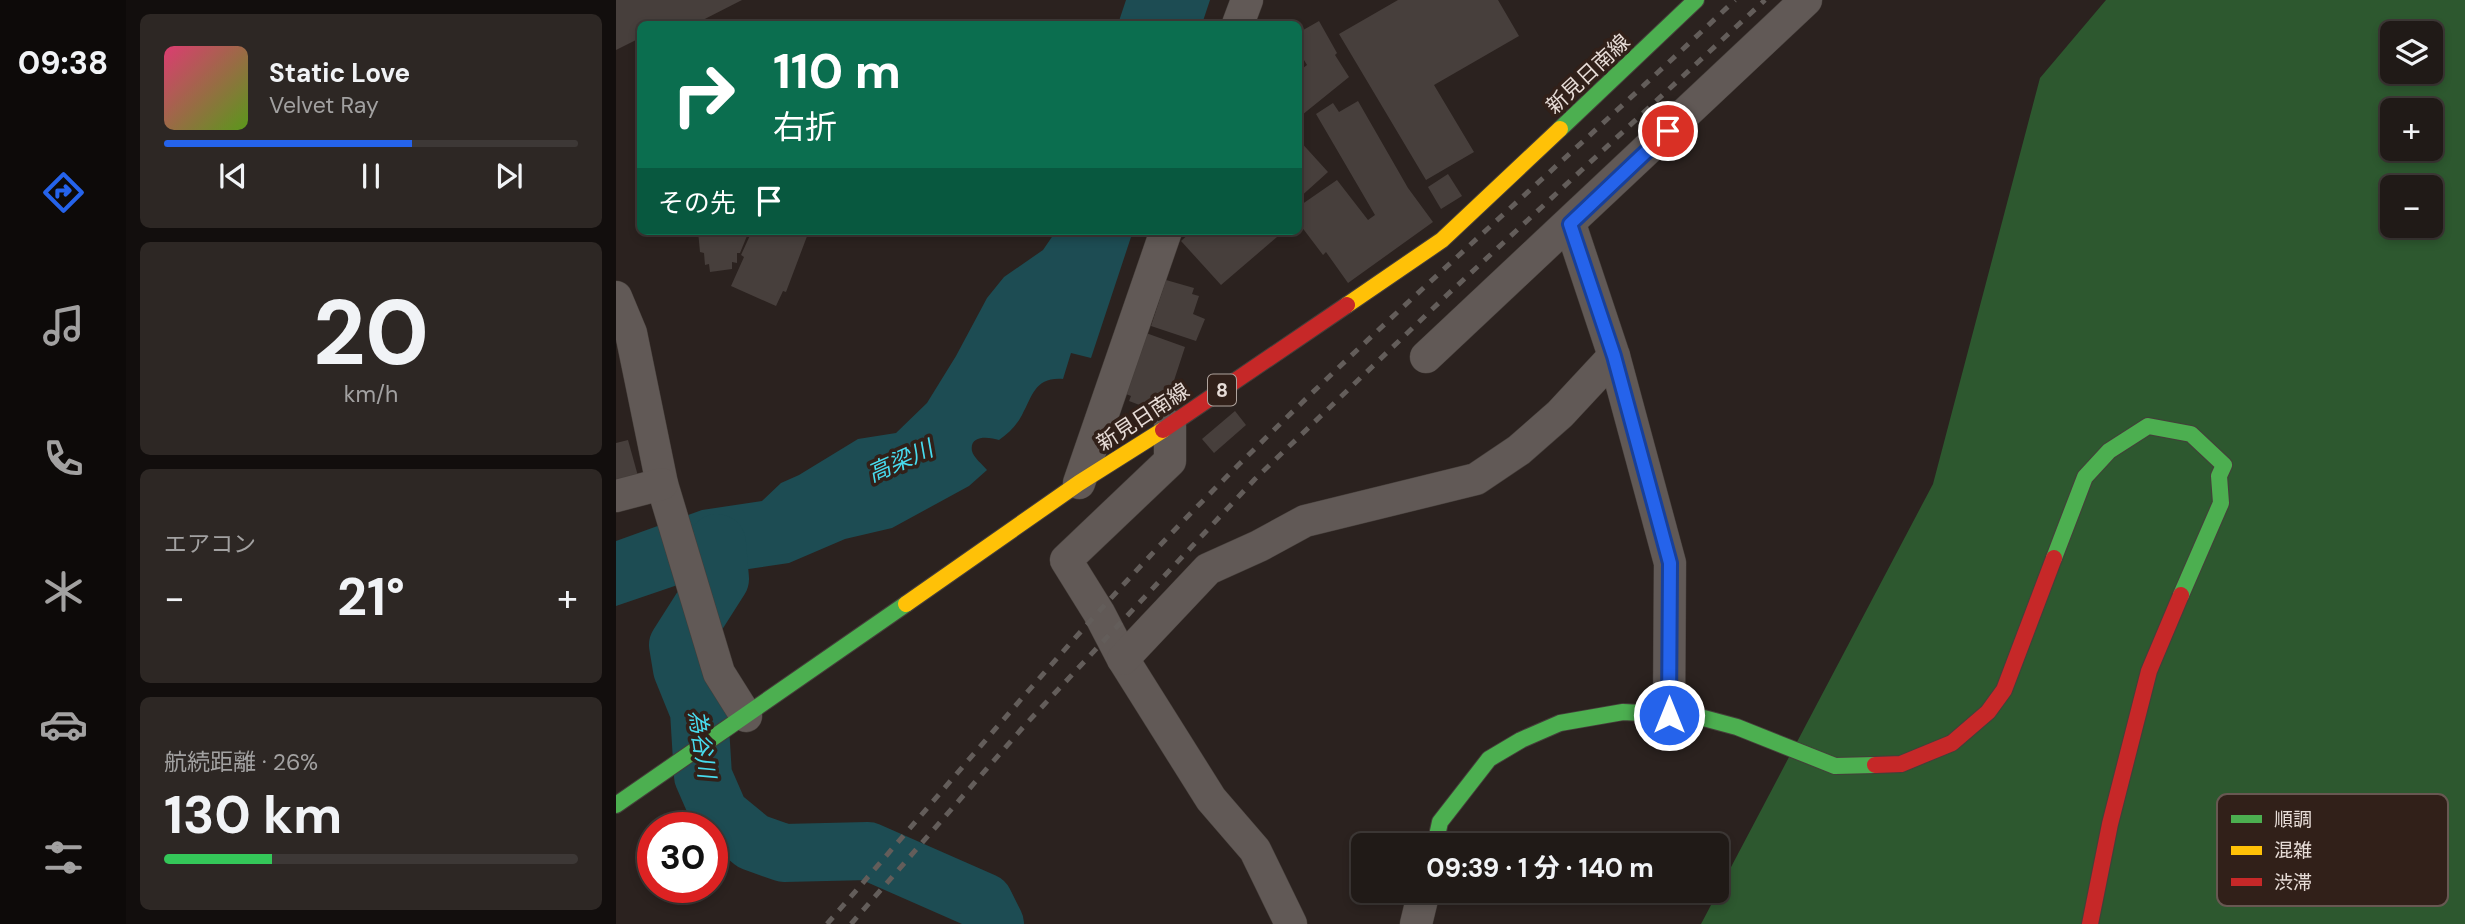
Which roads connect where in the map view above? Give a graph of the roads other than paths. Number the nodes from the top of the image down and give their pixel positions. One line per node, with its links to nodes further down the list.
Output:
1 (1247, 0): 4 (street)
2 (1696, 0): 10 (street, 新見日南線 / 8)
3 (1806, 0): 5 (street)
4 (1239, 21)
5 (1570, 224): 8 (street); 9 (street)
6 (1166, 235): 11 (street)
7 (616, 297): 12 (street)
8 (1614, 356): 14 (street); 15 (street)
9 (1426, 357)
10 (1170, 426): 11 (street, 新見日南線 / 8); 14 (street)
11 (1079, 483): 16 (street, 新見日南線 / 8)
12 (662, 484): 13 (street); 16 (street)
13 (616, 496)
14 (1123, 659): 20 (street)
15 (1669, 715): 18 (street); 22 (street)
16 (746, 716): 17 (street, 新見日南線 / 8)
17 (616, 805)
18 (1438, 833)
19 (1421, 903): 21 (street)
20 (1291, 924)
21 (1416, 924)
22 (2090, 924)

